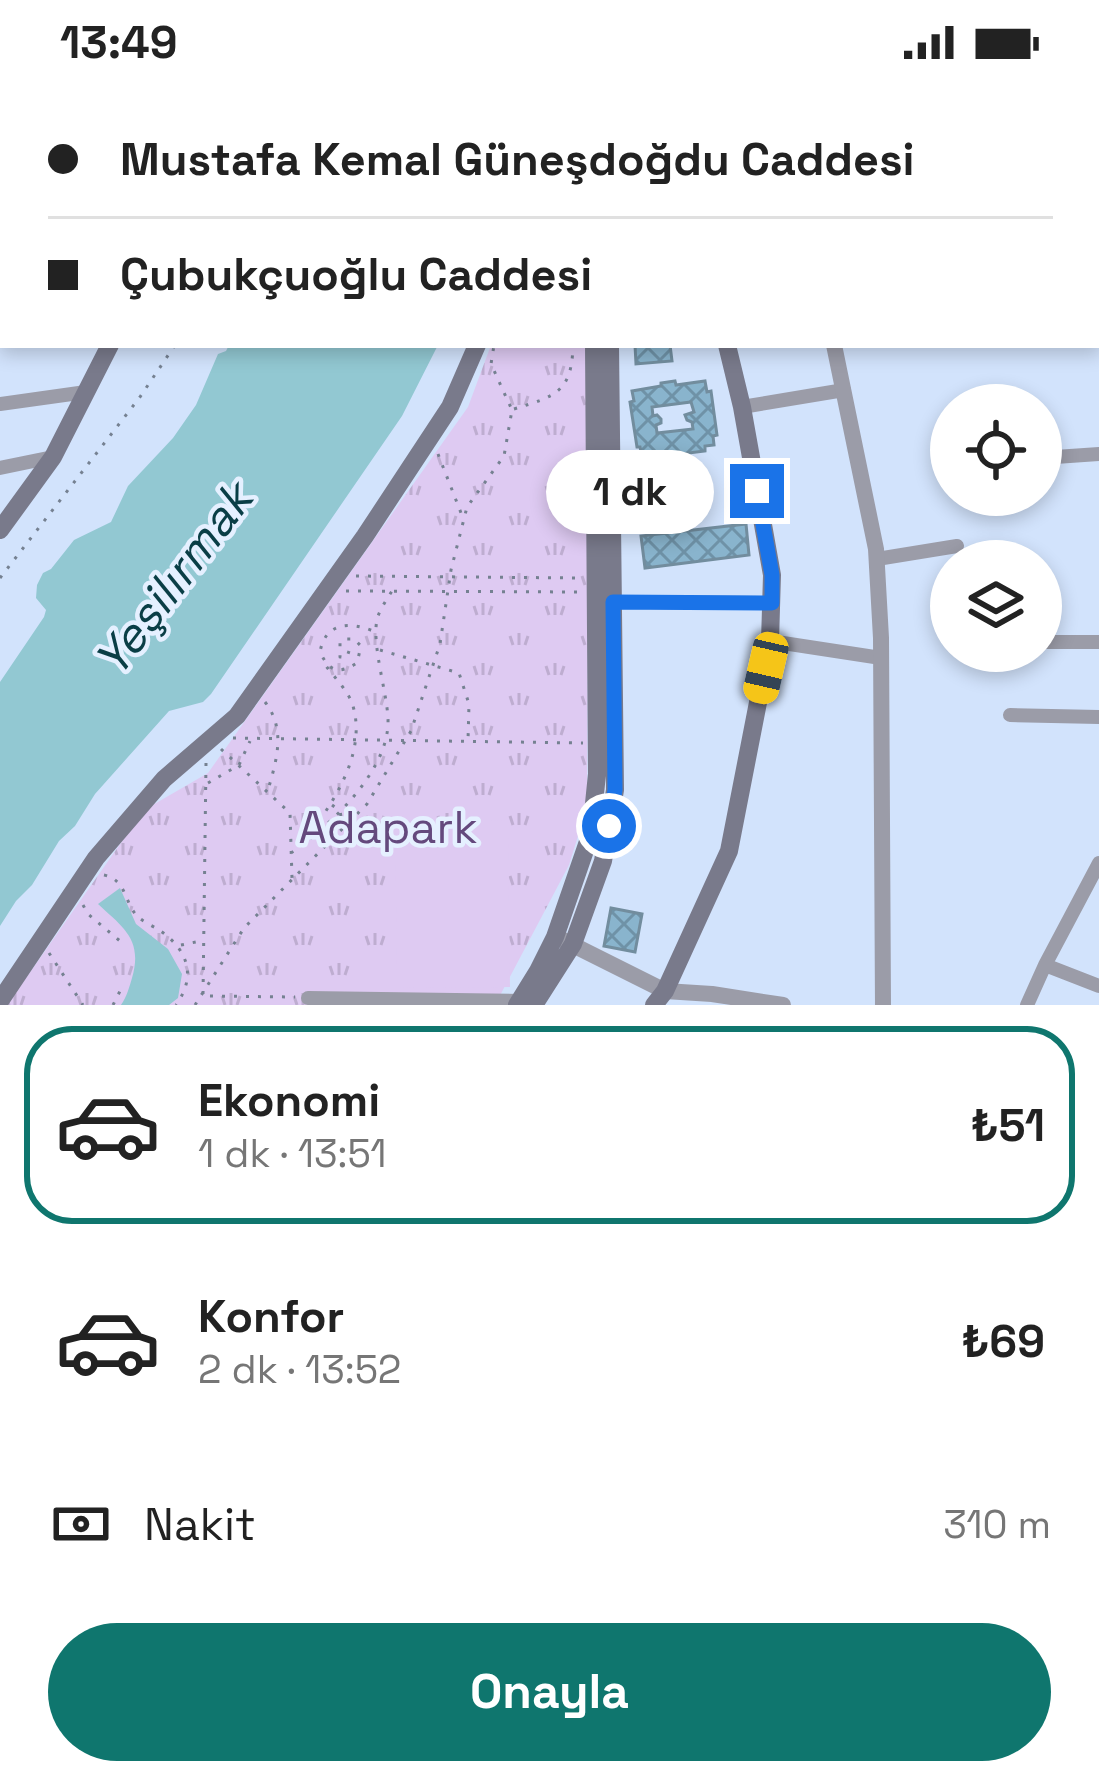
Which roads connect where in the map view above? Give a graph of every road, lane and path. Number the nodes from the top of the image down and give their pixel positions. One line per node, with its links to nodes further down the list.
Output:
1 (108, 348): 11 (main road)
2 (173, 348): 25 (path)
3 (476, 348): 15 (main road)
4 (494, 348): 14 (path)
5 (573, 348): 14 (path)
6 (594, 348): 28 (main road)
7 (610, 348): 28 (main road)
8 (728, 348): 13 (main road)
9 (834, 348): 10 (street)
10 (844, 390): 13 (street); 23 (street)
11 (86, 392): 12 (street); 17 (main road)
12 (0, 404)
13 (742, 407): 30 (main road)
14 (512, 410): 20 (path)
15 (431, 436): 20 (path); 26 (main road)
16 (1099, 454): 18 (street)
17 (53, 457): 19 (street); 21 (main road)
18 (1062, 457)
19 (0, 467)
20 (464, 518): 24 (path)
21 (0, 530)
22 (930, 550): 23 (street)
23 (877, 559): 37 (street)
24 (450, 577): 26 (path); 28 (path); 29 (path)
25 (0, 578)
26 (331, 584): 27 (path); 40 (main road)
27 (392, 591): 29 (path); 31 (path)
28 (602, 591): 29 (path); 30 (street); 50 (main road); 65 (main road)
29 (448, 592): 38 (path)
30 (772, 603): 32 (main road)
31 (374, 632): 35 (path); 39 (path)
32 (770, 641): 37 (street); 75 (main road)
33 (1062, 642): 34 (street)
34 (1099, 642)
35 (378, 649): 38 (path); 47 (path)
36 (349, 651): 39 (path)
37 (881, 658): 83 (street)
38 (434, 664): 48 (path); 49 (path)
39 (326, 665): 46 (path)
40 (256, 690): 44 (path); 45 (main road)
41 (1010, 715): 42 (street)
42 (1099, 717)
43 (251, 738): 44 (path); 45 (path); 51 (path)
44 (279, 738): 46 (path); 53 (path)
45 (210, 740): 51 (path); 52 (path); 66 (main road)
46 (354, 740): 47 (path); 54 (path)
47 (386, 740): 48 (path); 55 (path)
48 (405, 740): 49 (path); 56 (path)
49 (468, 741): 50 (path)
50 (597, 743): 65 (main road)
51 (238, 765): 52 (path); 53 (path)
52 (206, 784): 64 (path)
53 (268, 791): 58 (path)
54 (330, 804): 55 (path); 57 (path)
55 (340, 811): 56 (path); 57 (path)
56 (343, 828): 61 (path)
57 (299, 847): 58 (path)
58 (291, 853): 61 (path)
59 (1099, 862): 68 (street)
60 (99, 874): 67 (path)
61 (292, 880): 73 (path)
62 (82, 902): 63 (path)
63 (120, 940)
64 (204, 940): 67 (path); 69 (path)
65 (564, 940): 75 (street); 77 (main road)
66 (41, 941): 76 (main road); 78 (path)
67 (179, 946): 70 (path)
68 (1045, 965): 71 (street); 84 (street)
69 (204, 974): 70 (path); 73 (path)
70 (188, 975): 80 (path)
71 (1099, 986)
72 (120, 991): 79 (path)
73 (202, 996): 74 (path); 81 (path)
74 (308, 998): 77 (street)
75 (660, 998): 82 (street)
76 (0, 1001)
77 (524, 1004)
78 (82, 1005)
79 (113, 1005)
80 (176, 1005)
81 (195, 1005)
82 (783, 1005)
83 (883, 1005)
84 (1027, 1005)

